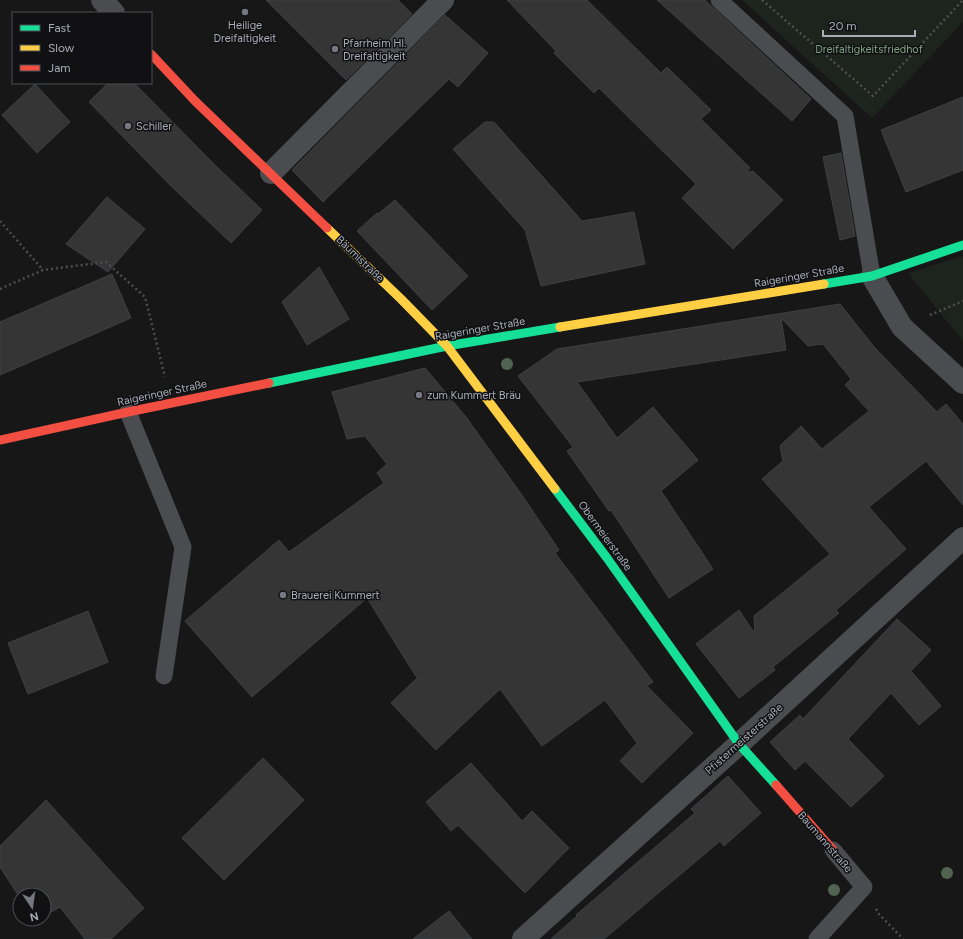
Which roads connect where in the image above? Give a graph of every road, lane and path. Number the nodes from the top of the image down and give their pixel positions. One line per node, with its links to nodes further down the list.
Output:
1 (102, 0): 6 (street)
2 (443, 0): 8 (street)
3 (719, 0): 12 (lane)
4 (762, 0): 5 (path)
5 (963, 0)
6 (113, 12)
7 (152, 55): 8 (street, Bäumlstraße)
8 (270, 174): 16 (street, Bäumlstraße)
9 (0, 221): 11 (path)
10 (963, 245): 12 (street, Raigeringer Straße)
11 (43, 270): 13 (path); 18 (path)
12 (872, 276): 15 (street); 16 (street, Raigeringer Straße)
13 (0, 289)
14 (963, 301): 15 (path)
15 (902, 327): 17 (street)
16 (447, 346): 18 (street, Raigeringer Straße); 23 (street, Obermeierstraße)
17 (963, 383)
18 (171, 403): 19 (street, Raigeringer Straße)
19 (128, 412): 20 (street, Raigeringer Straße); 22 (lane)
20 (0, 440)
21 (963, 538): 23 (street, Pfistermeisterstraße)
22 (164, 676)
23 (739, 744): 24 (street, Baumannstraße); 26 (street, Pfistermeisterstraße)
24 (832, 850): 25 (lane, Baumannstraße)
25 (864, 887): 27 (lane); 28 (path)
26 (524, 939)
27 (817, 939)
28 (903, 939)

